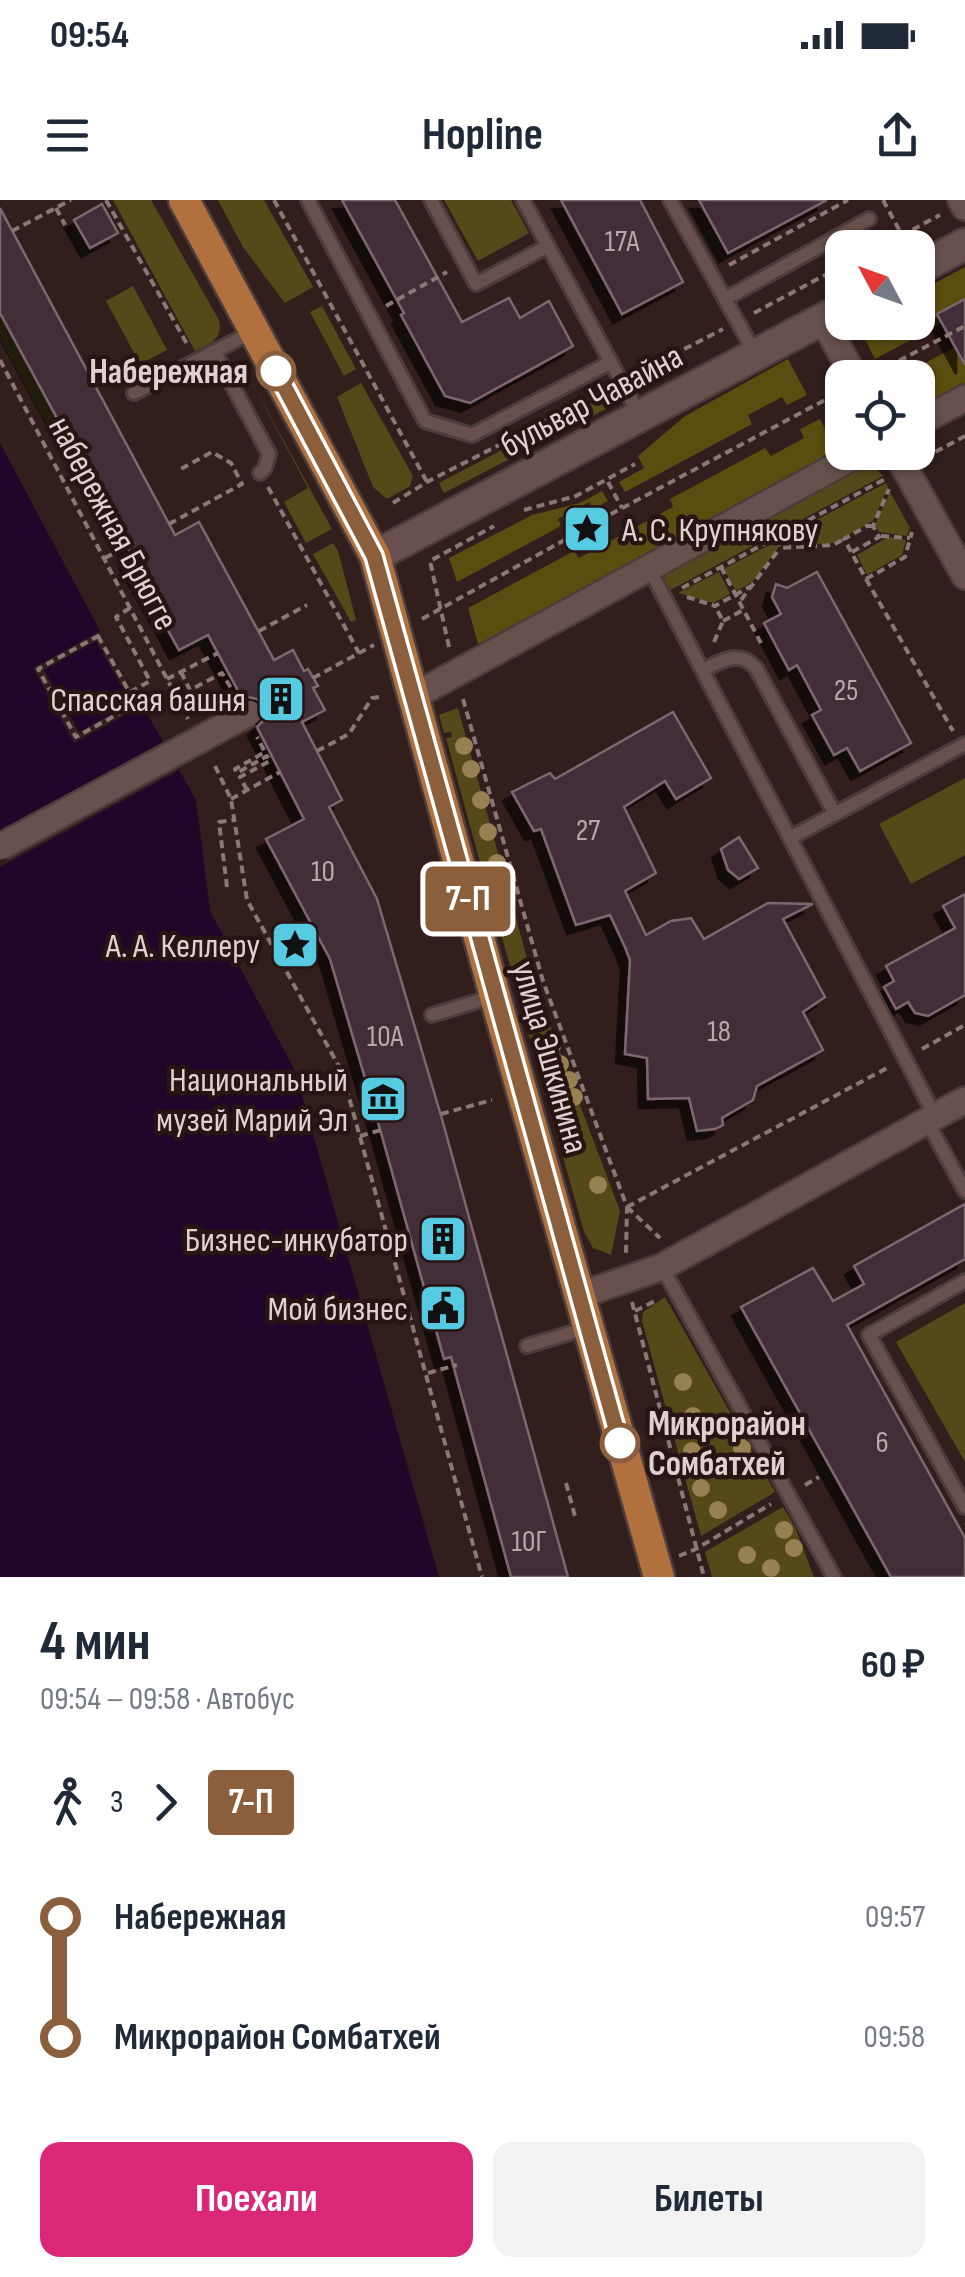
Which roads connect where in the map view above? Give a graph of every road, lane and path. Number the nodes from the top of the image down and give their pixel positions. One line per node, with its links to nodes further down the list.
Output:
1 (71, 200): 12 (path)
2 (184, 200): 28 (main road, улица Эшкинина)
3 (274, 200): 27 (path)
4 (308, 200): 24 (lane)
5 (431, 200): 21 (lane)
6 (523, 200): 19 (lane)
7 (670, 200): 22 (lane)
8 (848, 200): 22 (path)
9 (883, 200): 15 (path)
10 (950, 207): 11 (street); 16 (path)
11 (965, 207)
12 (56, 208): 14 (path); 17 (path)
13 (869, 219): 23 (lane)
14 (66, 226)
15 (899, 230)
16 (911, 230)
17 (12, 232)
18 (965, 244): 20 (street)
19 (548, 246): 21 (lane); 33 (lane)
20 (935, 260)
21 (464, 262): 24 (path)
22 (711, 274): 23 (lane)
23 (725, 300): 30 (lane)
24 (369, 316): 27 (path); 33 (lane)
25 (825, 318): 30 (street, бульвар Чавайна)
26 (965, 326): 32 (path)
27 (344, 330): 49 (path)
28 (254, 331): 29 (lane); 68 (main road, улица Эшкинина)
29 (214, 352): 34 (lane); 47 (lane)
30 (756, 355): 38 (street, бульвар Чавайна)
31 (0, 360): 69 (path, набережная Брюгге)
32 (902, 360)
33 (611, 362): 38 (lane)
34 (134, 393)
35 (965, 398): 37 (street)
36 (825, 400): 52 (path)
37 (935, 414)
38 (640, 416): 68 (street, бульвар Чавайна)
39 (965, 436): 40 (path)
40 (935, 451)
41 (634, 464): 48 (path)
42 (829, 470): 70 (street)
43 (895, 470): 61 (path)
44 (897, 470): 57 (path)
45 (898, 470): 71 (street)
46 (176, 471): 55 (path)
47 (260, 473)
48 (607, 480): 52 (path); 53 (path)
49 (426, 482)
50 (409, 495): 51 (path)
51 (412, 506)
52 (622, 508): 54 (path)
53 (512, 517)
54 (598, 521): 59 (path); 59 (path)
55 (169, 524)
56 (495, 526): 79 (path)
57 (873, 526): 60 (path); 63 (path)
58 (913, 527): 62 (path)
59 (570, 537): 79 (path)
60 (878, 537): 62 (path); 67 (path)
61 (776, 538): 65 (path); 74 (path)
62 (910, 538): 72 (path)
63 (844, 539): 65 (path); 67 (path)
64 (136, 542): 69 (path)
65 (780, 548): 73 (path)
66 (303, 551): 86 (path)
67 (852, 552): 72 (path)
68 (374, 556): 95 (main road, улица Эшкинина)
69 (104, 559): 78 (path, набережная Брюгге)
70 (649, 568): 74 (lane); 90 (street)
71 (965, 576)
72 (866, 579): 98 (path)
73 (751, 586): 75 (path); 77 (path)
74 (668, 595): 77 (path); 87 (lane)
75 (739, 602)
76 (307, 606): 83 (path)
77 (715, 606): 81 (path)
78 (130, 608): 92 (path, набережная Брюгге); 93 (path)
79 (441, 608): 82 (path); 90 (path)
80 (743, 610): 81 (path)
81 (722, 622): 87 (path)
82 (411, 624)
83 (259, 632)
84 (374, 645): 86 (path)
85 (218, 653): 88 (path)
86 (359, 653): 91 (path)
87 (703, 670): 105 (lane); 107 (lane)
88 (181, 672): 89 (path); 92 (path)
89 (222, 673)
90 (455, 674): 95 (street); 121 (path)
91 (313, 678)
92 (167, 679): 96 (path, набережная Брюгге)
93 (130, 692): 93 (path)
94 (379, 696): 100 (path)
95 (414, 696): 110 (main road, улица Эшкинина)
96 (183, 709)
97 (249, 713): 108 (street, bridge)
98 (963, 745): 105 (lane)
99 (265, 752): 103 (path)
100 (317, 752)
101 (214, 766): 104 (path)
102 (280, 772): 103 (path)
103 (247, 790): 104 (path)
104 (231, 798): 106 (path)
105 (835, 814): 107 (lane)
106 (235, 820): 109 (path); 119 (path)
107 (790, 838): 113 (lane)
108 (0, 847)
109 (226, 887)
110 (494, 996): 111 (lane); 124 (main road, улица Эшкинина)
111 (432, 1015)
112 (965, 1025): 113 (path)
113 (904, 1058): 117 (lane); 121 (path)
114 (492, 1100): 116 (path)
115 (965, 1100): 117 (street)
116 (441, 1114)
117 (931, 1118): 120 (lane); 122 (street)
118 (380, 1130): 119 (path)
119 (360, 1136): 129 (path)
120 (965, 1191)
121 (627, 1207): 122 (path)
122 (663, 1254): 124 (street); 133 (lane)
123 (965, 1281): 132 (lane)
124 (578, 1296): 126 (main road, улица Эшкинина)
125 (635, 1311): 136 (path)
126 (588, 1328): 127 (lane); 137 (main road, улица Эшкинина)
127 (527, 1346)
128 (457, 1365): 129 (path)
129 (426, 1374): 138 (path)
130 (819, 1477): 133 (path)
131 (566, 1483): 135 (path)
132 (961, 1491): 134 (lane)
133 (788, 1494): 136 (path); 140 (lane)
134 (965, 1507)
135 (576, 1520)
136 (696, 1549): 137 (path); 139 (path)
137 (668, 1567)
138 (482, 1577)
139 (704, 1577)
140 (834, 1577)

